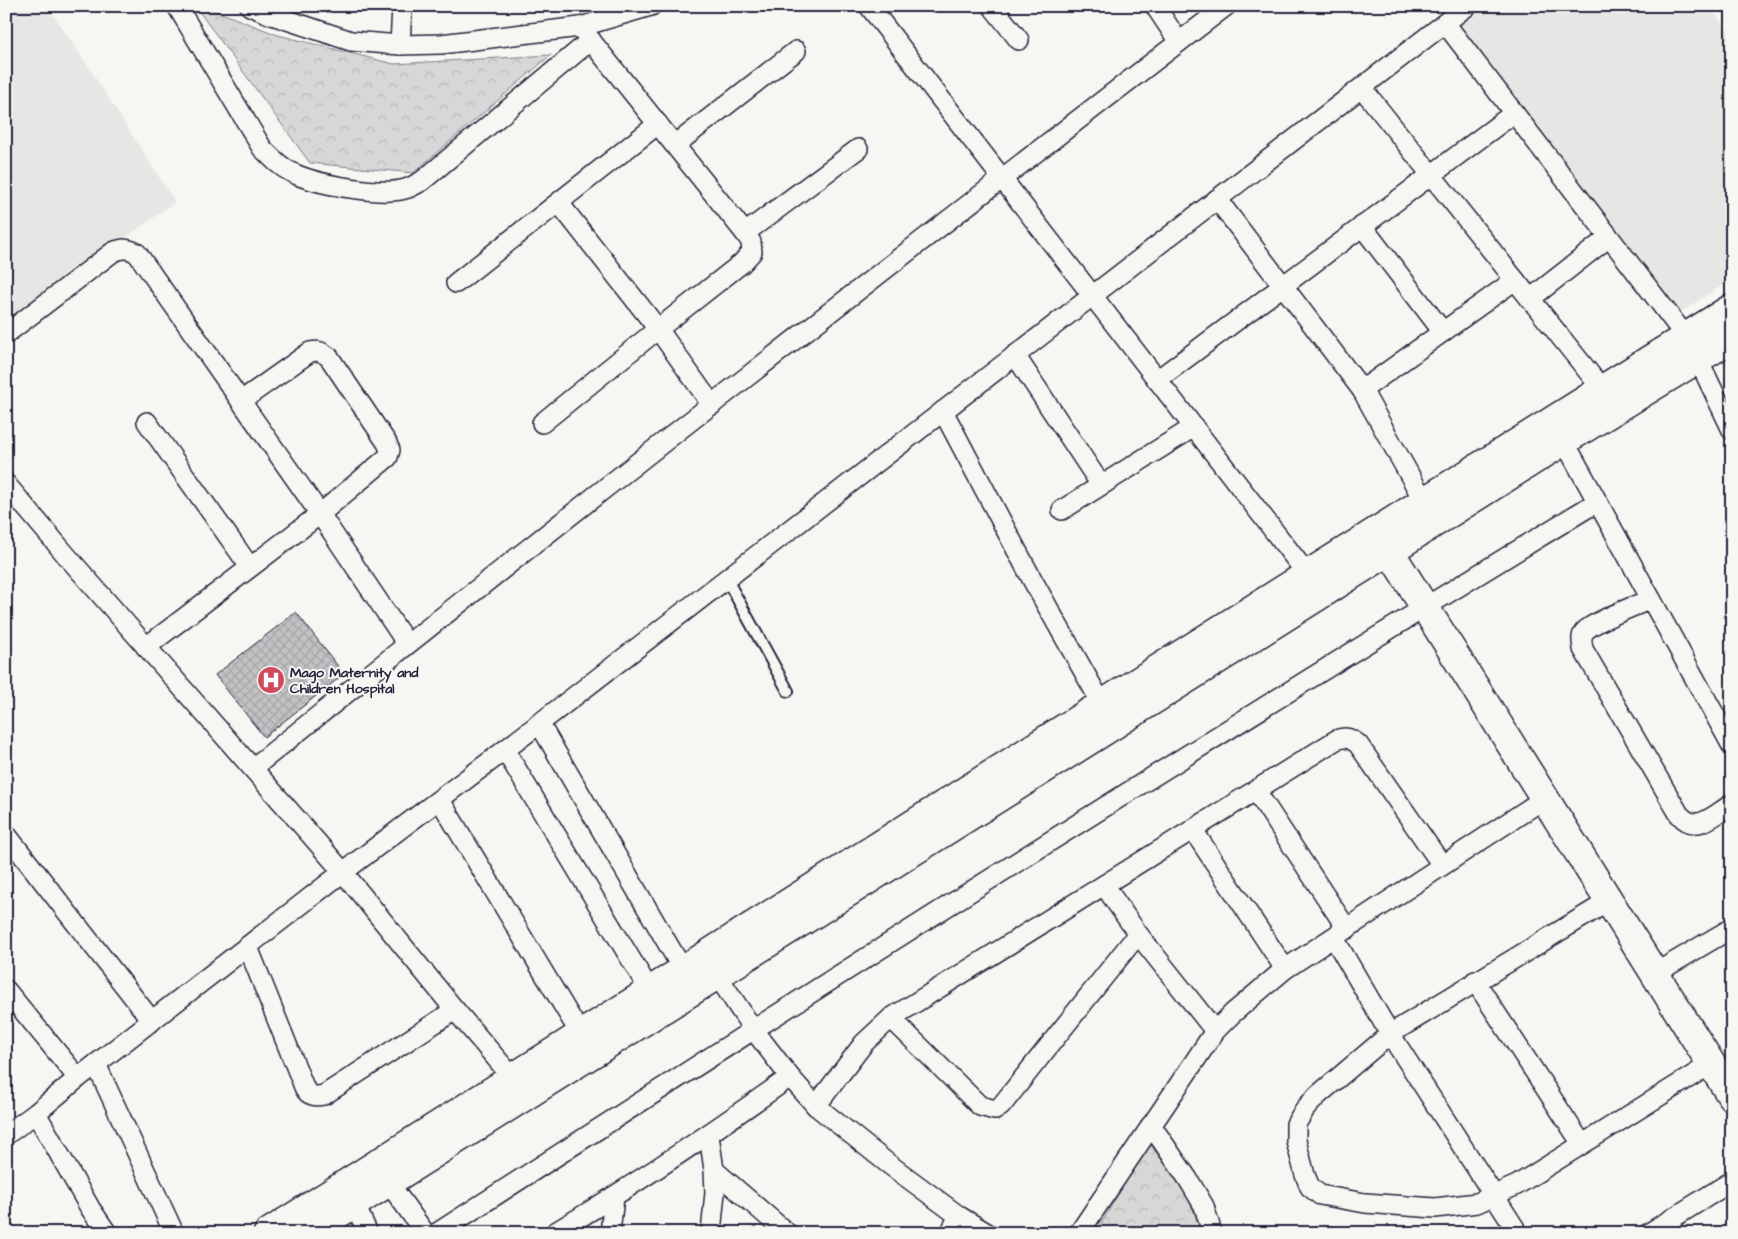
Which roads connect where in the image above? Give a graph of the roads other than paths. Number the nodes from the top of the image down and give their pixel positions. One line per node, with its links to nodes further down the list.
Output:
1 (177, 6): 11 (street)
2 (250, 6): 14 (street)
3 (402, 6): 14 (street)
4 (651, 6): 11 (street)
5 (868, 6): 22 (street)
6 (992, 6): 12 (street)
7 (1155, 6): 13 (street)
8 (1226, 6): 13 (street)
9 (1467, 6): 10 (street)
10 (1446, 23): 16 (street); 17 (street)
11 (586, 33): 14 (street); 18 (street)
12 (1019, 40)
13 (1179, 42): 22 (street)
14 (400, 45)
15 (796, 51): 19 (street)
16 (1362, 88): 21 (street); 23 (street)
17 (1514, 113): 21 (street); 27 (street)
18 (658, 124): 19 (street); 24 (street)
19 (675, 145): 26 (street)
20 (858, 150): 26 (street)
21 (1431, 175): 25 (street); 28 (street)
22 (1001, 178): 31 (street); 44 (street)
23 (1218, 199): 30 (street); 31 (street)
24 (559, 202): 29 (street); 34 (street)
25 (1362, 226): 30 (street); 35 (street)
26 (745, 233): 34 (street)
27 (1609, 237): 32 (street); 38 (street)
28 (1515, 280): 32 (street); 35 (street)
29 (456, 283)
30 (1283, 286): 40 (street); 42 (street)
31 (1092, 296): 39 (street); 40 (street)
32 (1530, 300): 41 (street)
33 (1732, 308): 38 (main road)
34 (658, 329): 44 (street); 47 (street)
35 (1443, 332): 42 (street)
36 (6, 334): 43 (street)
37 (1732, 338): 38 (main road)
38 (1692, 348): 41 (main road); 49 (street); 50 (main road)
39 (1016, 355): 45 (street); 52 (street)
40 (1157, 380): 48 (street)
41 (1602, 389): 50 (main road)
42 (1362, 390): 53 (street)
43 (241, 401): 56 (street); 56 (street)
44 (712, 405): 63 (street)
45 (943, 411): 59 (street); 66 (street)
46 (147, 422): 58 (street)
47 (542, 423)
48 (1194, 427): 52 (street); 60 (street)
49 (1732, 430)
50 (1557, 432): 53 (main road); 54 (street); 57 (main road)
51 (6, 484): 64 (street)
52 (1101, 485): 55 (street)
53 (1424, 501): 57 (main road)
54 (1597, 502): 61 (street); 62 (street)
55 (1062, 510)
56 (320, 514): 58 (street); 63 (street)
57 (1384, 541): 60 (main road); 62 (main road)
58 (250, 567): 64 (street)
59 (726, 578): 65 (lane); 67 (street)
60 (1315, 584): 66 (main road); 85 (main road)
61 (1651, 599): 68 (street); 74 (street)
62 (1425, 607): 72 (main road); 94 (street)
63 (407, 644): 70 (street)
64 (146, 647): 70 (street)
65 (788, 691)
66 (1102, 704): 85 (main road)
67 (539, 723): 69 (street); 85 (street)
68 (1732, 746)
69 (505, 750): 73 (street); 90 (street)
70 (253, 768): 78 (street)
71 (1256, 790): 75 (street); 77 (street); 82 (street)
72 (1545, 798): 77 (street); 80 (main road)
73 (440, 800): 78 (street); 96 (street)
74 (1732, 804)
75 (1193, 830): 79 (street); 86 (street)
76 (6, 834): 93 (street)
77 (1442, 865): 82 (street)
78 (343, 872): 84 (street); 91 (street)
79 (1104, 885): 83 (street); 92 (street)
80 (1609, 901): 87 (main road); 88 (street)
81 (1732, 928): 87 (street)
82 (1341, 933): 86 (street); 97 (street)
83 (1138, 934): 92 (street); 95 (street)
84 (248, 947): 91 (street); 93 (street)
85 (701, 967): 90 (main road); 94 (street); 102 (main road)
86 (1285, 969): 95 (street)
87 (1654, 974): 99 (main road)
88 (1475, 981): 97 (street); 109 (street)
89 (6, 990): 101 (street)
90 (650, 991): 96 (main road)
91 (455, 1010): 102 (street)
92 (891, 1018): 104 (street)
93 (152, 1021): 98 (street)
94 (752, 1029): 100 (street); 124 (street)
95 (1215, 1031): 106 (street)
96 (582, 1034): 102 (main road)
97 (1390, 1034): 113 (street); 113 (street)
98 (96, 1064): 101 (street); 119 (street)
99 (1719, 1066): 103 (main road); 109 (street)
100 (790, 1077): 104 (street); 108 (street)
101 (78, 1078): 105 (street)
102 (520, 1086): 112 (main road); 120 (main road)
103 (1732, 1097)
104 (816, 1106): 116 (street)
105 (36, 1113): 107 (street); 118 (street)
106 (1151, 1126): 131 (street); 132 (street)
107 (6, 1135)
108 (709, 1135): 110 (street); 114 (street)
109 (1582, 1144): 113 (street)
110 (714, 1170): 127 (street); 128 (street)
111 (1732, 1181): 117 (street)
112 (388, 1182): 115 (main road); 123 (street)
113 (1494, 1196): 133 (street)
114 (614, 1197): 125 (street); 126 (street)
115 (354, 1203): 121 (main road); 122 (street)
116 (959, 1216): 129 (street); 130 (street)
117 (1656, 1231)
118 (107, 1233)
119 (174, 1233)
120 (268, 1233)
121 (308, 1233)
122 (368, 1233)
123 (425, 1233)
124 (437, 1233)
125 (554, 1233)
126 (610, 1233)
127 (712, 1233)
128 (787, 1233)
129 (950, 1233)
130 (987, 1233)
131 (1079, 1233)
132 (1212, 1233)
133 (1518, 1233)

